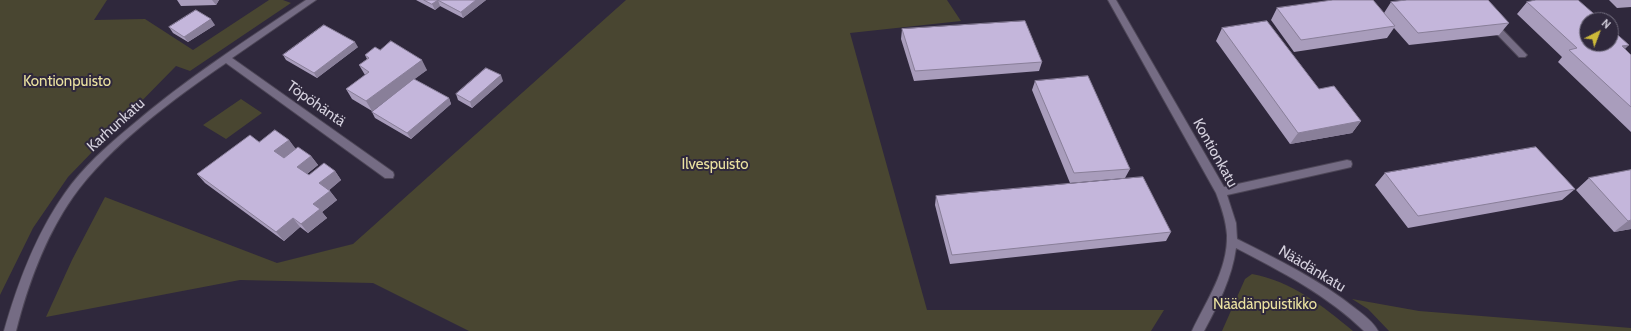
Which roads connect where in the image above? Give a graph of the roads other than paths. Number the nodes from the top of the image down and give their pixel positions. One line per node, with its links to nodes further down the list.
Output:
1 (312, 0): 5 (street, Karhunkatu)
2 (1112, 0): 8 (street, Kontionkatu)
3 (1485, 17): 4 (street)
4 (1522, 55)
5 (226, 58): 7 (street, Töpöhäntä); 10 (street, Karhunkatu)
6 (1347, 164): 8 (street)
7 (389, 175)
8 (1221, 192): 9 (street, Kontionkatu)
9 (1232, 241): 11 (street, Kontionkatu); 12 (street, Näädänkatu)
10 (10, 331)
11 (1198, 331)
12 (1372, 331)

